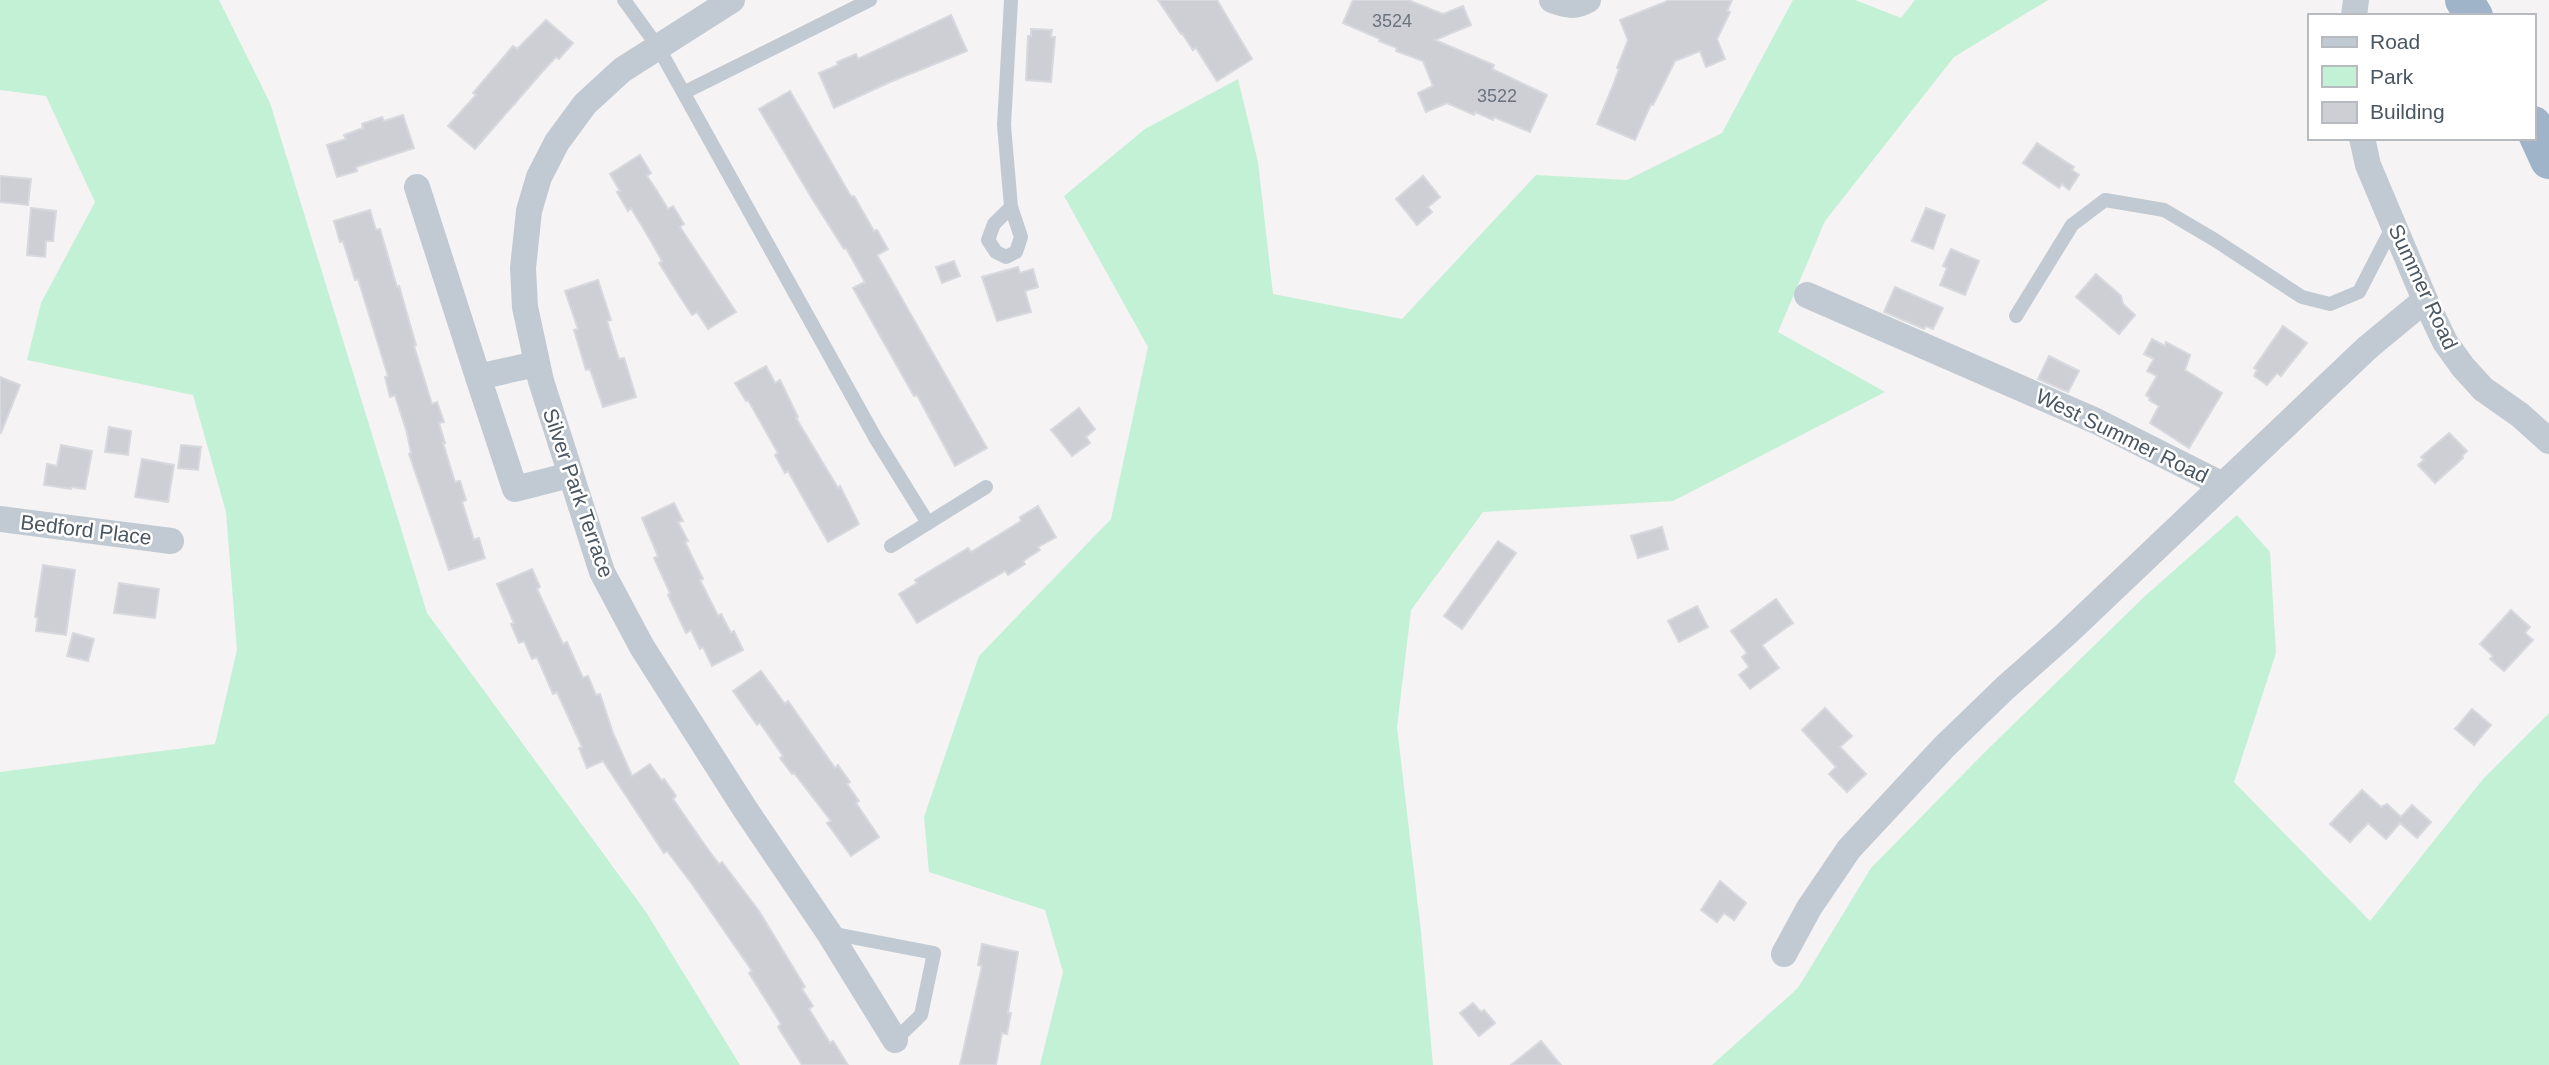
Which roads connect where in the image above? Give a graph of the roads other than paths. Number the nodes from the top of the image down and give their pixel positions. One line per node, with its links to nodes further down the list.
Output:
1 (624, 0): 7 (lane)
2 (732, 0): 7 (street, Silver Park Terrace)
3 (870, 0): 8 (lane)
4 (1011, 0): 13 (lane)
5 (1552, 0): 6 (street)
6 (1588, 0)
7 (658, 47): 8 (lane); 18 (street, Silver Park Terrace)
8 (685, 92): 25 (lane)
9 (2535, 129): 11 (highway)
10 (2362, 140): 14 (street, Summer Road)
11 (2549, 160)
12 (417, 187): 19 (street)
13 (1011, 207)
14 (2393, 225): 16 (street, Summer Road); 17 (lane)
15 (1807, 295): 22 (street, West Summer Road)
16 (2425, 300): 20 (street, Summer Road); 22 (street, West Summer Road)
17 (2016, 316)
18 (536, 364): 19 (street); 21 (street, Silver Park Terrace)
19 (478, 377): 21 (street)
20 (2549, 441)
21 (570, 475): 28 (street, Silver Park Terrace)
22 (2223, 485): 29 (street)
23 (986, 487): 25 (lane)
24 (0, 519): 26 (street, Bedford Place)
25 (928, 523): 27 (lane)
26 (171, 541)
27 (891, 546)
28 (829, 933): 30 (street, Silver Park Terrace); 30 (lane)
29 (1784, 954)
30 (895, 1040)

